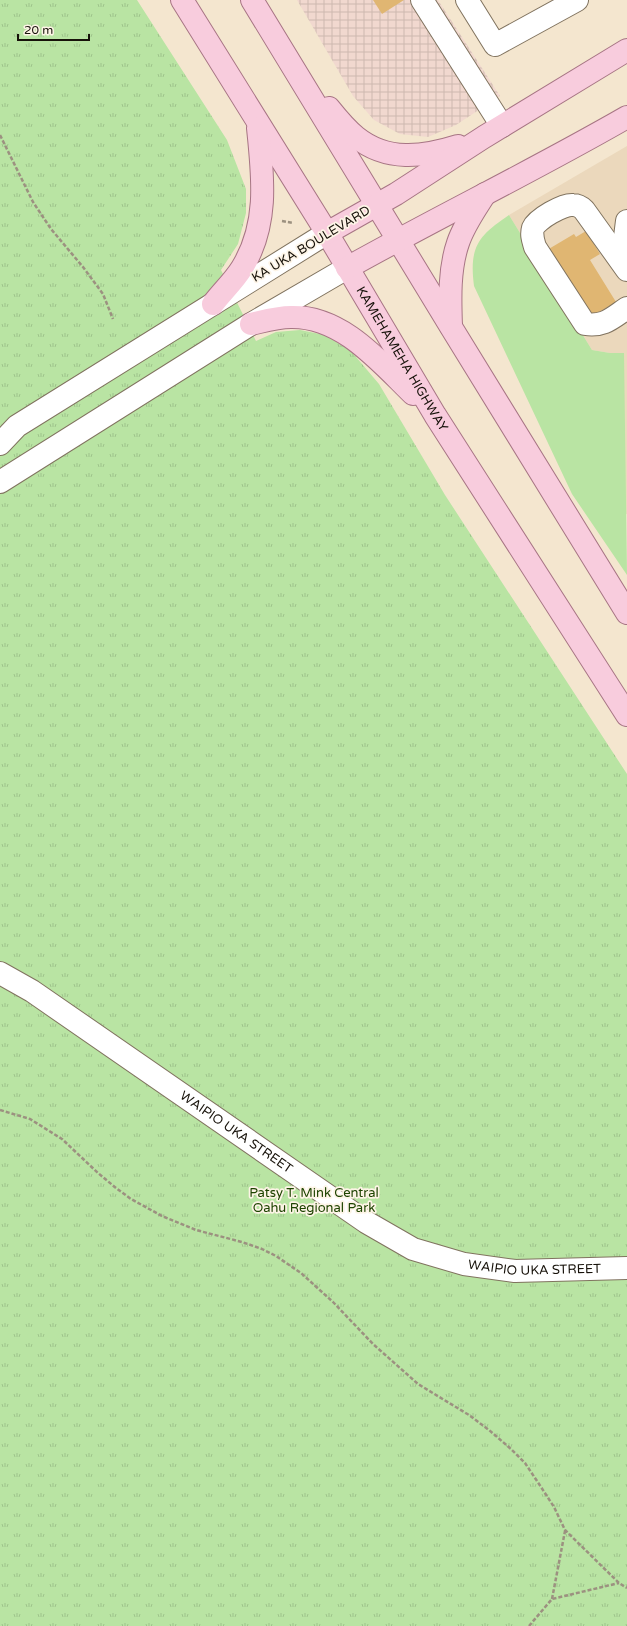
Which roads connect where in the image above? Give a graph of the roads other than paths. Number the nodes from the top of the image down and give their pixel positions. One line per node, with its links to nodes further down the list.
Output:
1 (182, 0): 9 (main road, KAMEHAMEHA HIGHWAY)
2 (252, 0): 7 (main road)
3 (422, 0): 10 (street)
4 (468, 0): 5 (street)
5 (577, 0)
6 (627, 50): 10 (main road, KA UKA BOULEVARD)
7 (293, 69): 10 (main road); 12 (main road)
8 (627, 117): 11 (main road)
9 (258, 123): 14 (main road, KAMEHAMEHA HIGHWAY); 19 (main road)
10 (493, 131): 12 (main road, KA UKA BOULEVARD)
11 (486, 194): 15 (main road); 22 (main road)
12 (377, 205): 14 (main road, KA UKA BOULEVARD); 15 (main road)
13 (627, 222): 16 (street)
14 (327, 233): 17 (main road, KAMEHAMEHA HIGHWAY); 19 (street, KA UKA BOULEVARD)
15 (398, 239): 17 (main road); 22 (main road)
16 (627, 256)
17 (347, 268): 21 (street); 23 (main road, KAMEHAMEHA HIGHWAY)
18 (627, 270): 20 (street)
19 (213, 304): 24 (street, KA UKA BOULEVARD)
20 (627, 308)
21 (251, 324): 23 (main road); 25 (street)
22 (451, 327): 26 (main road)
23 (435, 415): 27 (main road, KAMEHAMEHA HIGHWAY)
24 (0, 444)
25 (0, 482)
26 (627, 612)
27 (627, 714)
28 (0, 973): 29 (street, WAIPIO UKA STREET)
29 (627, 1268)

